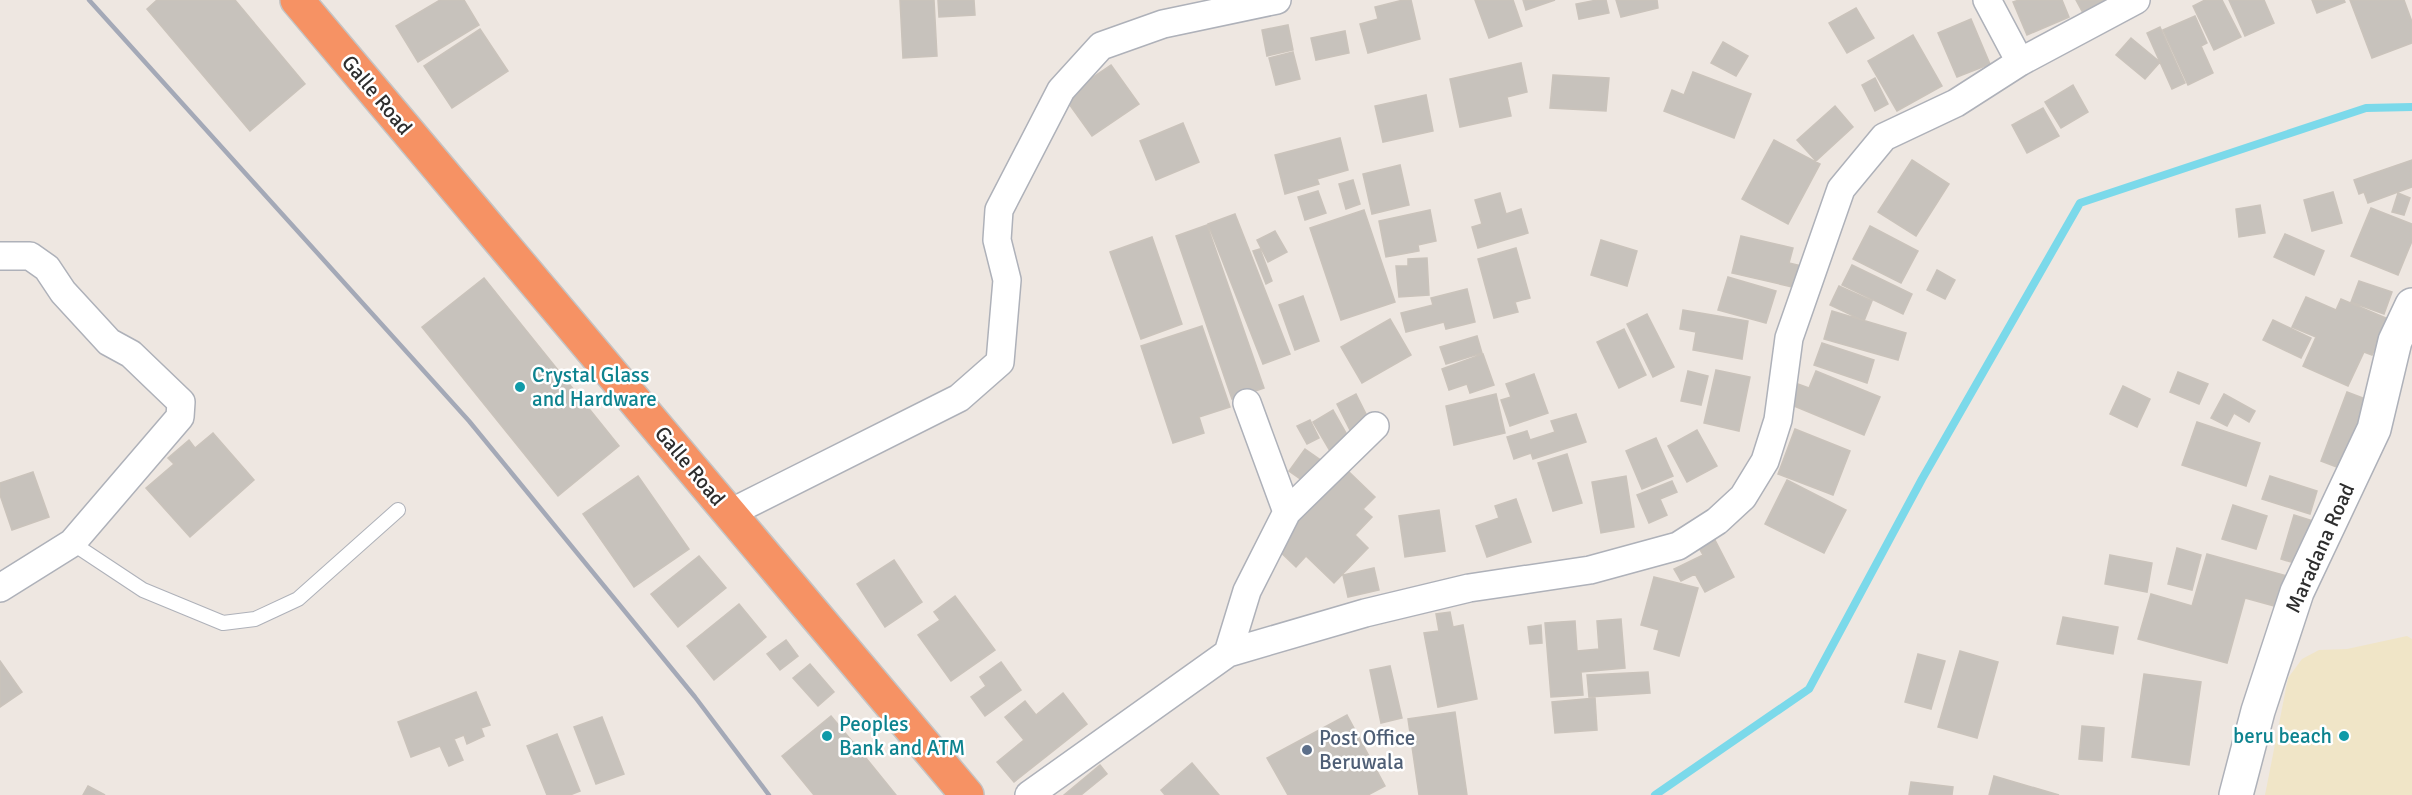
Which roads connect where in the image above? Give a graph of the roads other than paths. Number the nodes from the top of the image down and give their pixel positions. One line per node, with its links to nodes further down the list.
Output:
1 (297, 0): 11 (highway, Galle Road)
2 (1277, 0): 11 (street)
3 (1987, 0): 5 (street)
4 (2136, 0): 5 (street)
5 (2020, 62): 15 (street)
6 (0, 256): 13 (street)
7 (2412, 305): 18 (street, Maradana Road)
8 (1247, 403): 12 (street)
9 (1375, 426): 12 (street)
10 (398, 510): 13 (lane)
11 (730, 513): 16 (highway, Galle Road)
12 (1287, 513): 15 (street)
13 (72, 543): 14 (street)
14 (0, 588)
15 (1228, 652): 17 (street)
16 (967, 795)
17 (1029, 795)
18 (2236, 795)

